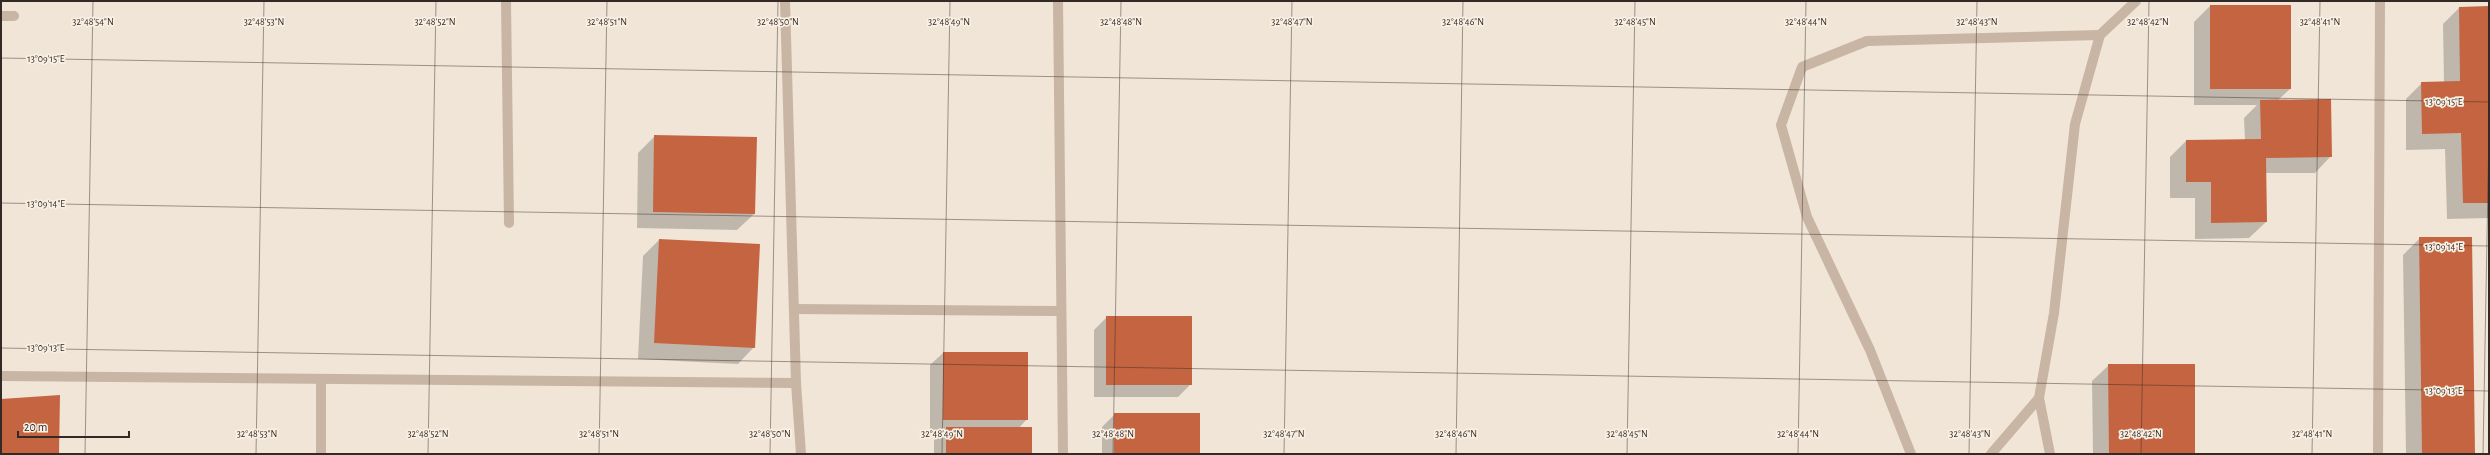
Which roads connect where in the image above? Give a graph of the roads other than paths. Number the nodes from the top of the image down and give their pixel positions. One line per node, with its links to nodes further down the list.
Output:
1 (506, 1): 9 (street)
2 (785, 1): 10 (street)
3 (1058, 1): 11 (street)
4 (2136, 1): 8 (street)
5 (2380, 1): 22 (street)
6 (1, 16): 7 (street)
7 (14, 16)
8 (2100, 35): 15 (street); 19 (street)
9 (509, 223)
10 (794, 309): 11 (street); 14 (street)
11 (1061, 311): 18 (street)
12 (1, 376): 13 (street)
13 (321, 379): 14 (street); 16 (street)
14 (796, 383): 17 (street)
15 (2039, 398): 20 (street); 21 (street)
16 (321, 454)
17 (801, 454)
18 (1063, 454)
19 (1911, 454)
20 (1991, 454)
21 (2050, 454)
22 (2378, 454)

